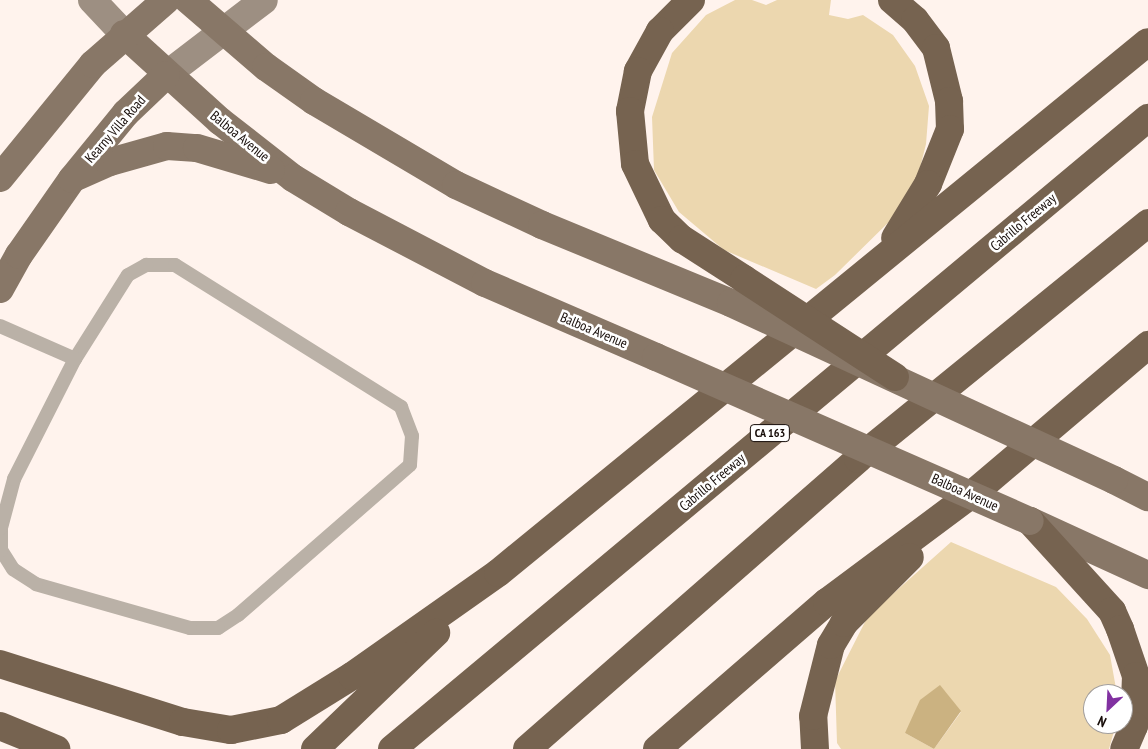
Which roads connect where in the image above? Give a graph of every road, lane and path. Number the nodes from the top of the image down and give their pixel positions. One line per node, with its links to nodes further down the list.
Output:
1 (92, 0): 9 (main road, Balboa Avenue)
2 (166, 0): 9 (main road)
3 (188, 0): 8 (main road)
4 (264, 0): 8 (main road, Kearny Villa Road)
5 (691, 0): 23 (highway, bridge)
6 (892, 0): 11 (highway)
7 (923, 0): 11 (highway)
8 (221, 30): 12 (main road, Kearny Villa Road); 23 (main road, bridge)
9 (124, 34): 12 (main road, Balboa Avenue); 14 (main road)
10 (1148, 42): 18 (highway)
11 (936, 48): 18 (highway)
12 (166, 75): 15 (main road, Balboa Avenue); 16 (main road, Kearny Villa Road)
13 (1148, 118): 33 (highway, Cabrillo Freeway / CA 163)
14 (0, 178)
15 (293, 178): 16 (main road); 26 (main road, Balboa Avenue, bridge)
16 (72, 179): 19 (main road, Kearny Villa Road)
17 (1148, 223): 34 (highway)
18 (885, 254): 27 (highway)
19 (0, 289)
20 (0, 326): 22 (lane)
21 (1148, 345): 24 (highway)
22 (75, 359): 22 (lane)
23 (895, 377): 25 (main road, bridge)
24 (976, 491): 35 (highway); 36 (highway)
25 (1148, 497)
26 (1030, 521): 28 (main road, Balboa Avenue); 37 (highway)
27 (498, 573): 29 (highway); 32 (highway)
28 (1148, 575)
29 (0, 664)
30 (0, 726): 31 (highway)
31 (56, 749)
32 (315, 749)
33 (392, 749)
34 (527, 749)
35 (657, 749)
36 (815, 749)
37 (1124, 749)

